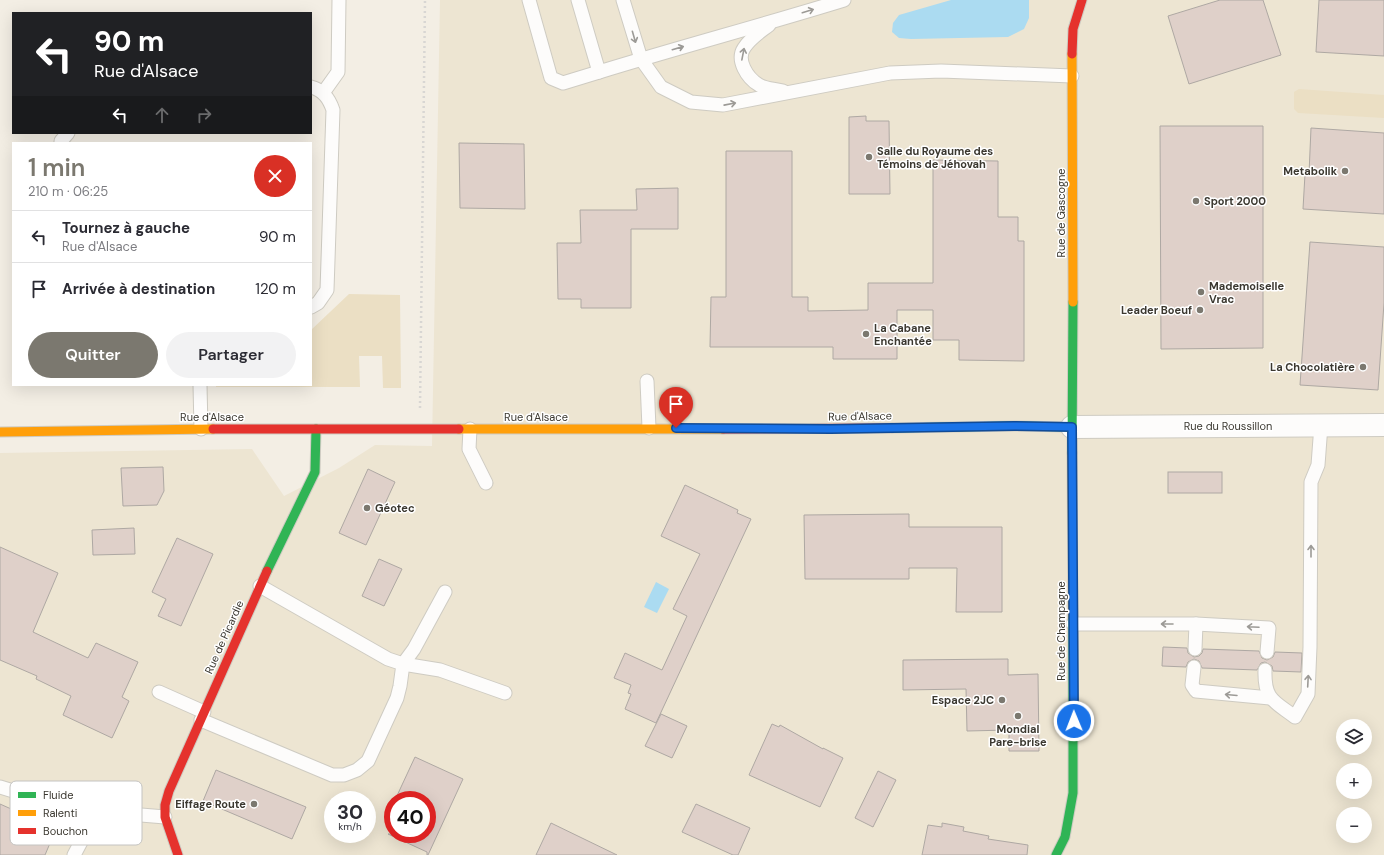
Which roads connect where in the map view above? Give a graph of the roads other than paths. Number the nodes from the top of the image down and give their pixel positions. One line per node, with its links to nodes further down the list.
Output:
1 (339, 0): 13 (lane)
2 (529, 0): 9 (lane)
3 (578, 0): 9 (lane)
4 (624, 0): 8 (lane, one-way to 8)
5 (844, 0): 7 (lane, one-way to 5)
6 (1082, 0): 10 (street, Rue de Gascogne)
7 (772, 22): 8 (lane, one-way to 7); 12 (lane, one-way to 7)
8 (641, 59): 9 (lane); 12 (lane, one-way to 12)
9 (599, 72)
10 (1072, 76): 12 (lane); 21 (street, Rue de Gascogne)
11 (312, 88): 13 (lane)
12 (788, 92)
13 (323, 93): 16 (lane)
14 (67, 134): 15 (lane)
15 (61, 142)
16 (312, 306)
17 (647, 381): 22 (lane)
18 (200, 386): 23 (lane)
19 (1321, 425): 20 (street, Rue du Roussillon); 21 (street, Rue du Roussillon); 39 (lane, one-way to 19)
20 (1384, 425)
21 (1072, 427): 22 (street, Rue d'Alsace); 30 (street, Rue de Champagne)
22 (649, 428): 25 (street, Rue d'Alsace)
23 (200, 429): 24 (street, Rue d'Alsace); 26 (street, Rue d'Alsace)
24 (316, 429): 25 (street, Rue d'Alsace); 28 (street, Rue de Picardie)
25 (470, 429): 27 (lane)
26 (0, 432)
27 (486, 483)
28 (260, 586): 34 (lane); 40 (street, Rue de Picardie)
29 (445, 592): 34 (lane)
30 (1073, 624): 31 (lane, one-way to 30); 48 (street, Rue de Champagne)
31 (1196, 624): 32 (lane); 33 (lane, one-way to 31)
32 (1195, 649)
33 (1268, 652)
34 (403, 664): 38 (lane); 40 (lane)
35 (1194, 667): 39 (lane, one-way to 35)
36 (1265, 670): 39 (lane)
37 (159, 692): 40 (lane)
38 (505, 693)
39 (1270, 698)
40 (202, 716): 44 (street, Rue de Picardie)
41 (0, 787): 42 (lane)
42 (10, 790)
43 (142, 816): 44 (lane)
44 (165, 818): 47 (street, Rue de Picardie)
45 (79, 845): 46 (lane)
46 (74, 855)
47 (178, 855)
48 (1056, 855)

